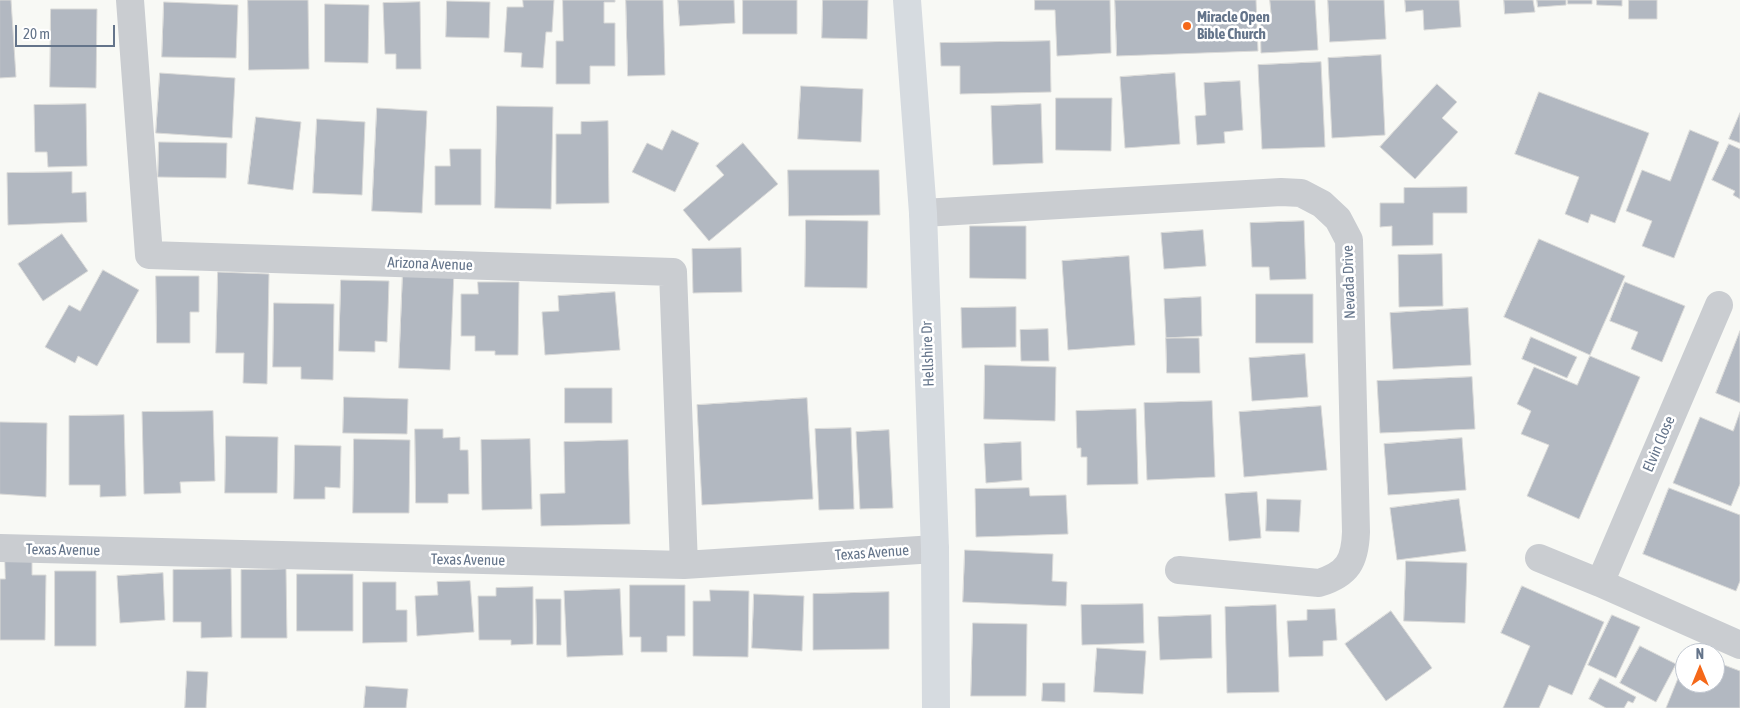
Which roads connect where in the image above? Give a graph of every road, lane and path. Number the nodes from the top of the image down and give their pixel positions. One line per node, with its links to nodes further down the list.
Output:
1 (130, 0): 8 (street, Arizona Avenue)
2 (907, 0): 3 (street, Hellshire Dr)
3 (923, 212): 6 (street, Hellshire Dr); 9 (street, Nevada Drive)
4 (1719, 305): 10 (street, Elvin Close)
5 (0, 548): 8 (street, Texas Avenue)
6 (935, 549): 8 (street, Texas Avenue); 12 (street, Hellshire Dr)
7 (1539, 558): 10 (street)
8 (684, 565)
9 (1179, 570)
10 (1600, 583): 11 (street)
11 (1740, 645)
12 (936, 708)

